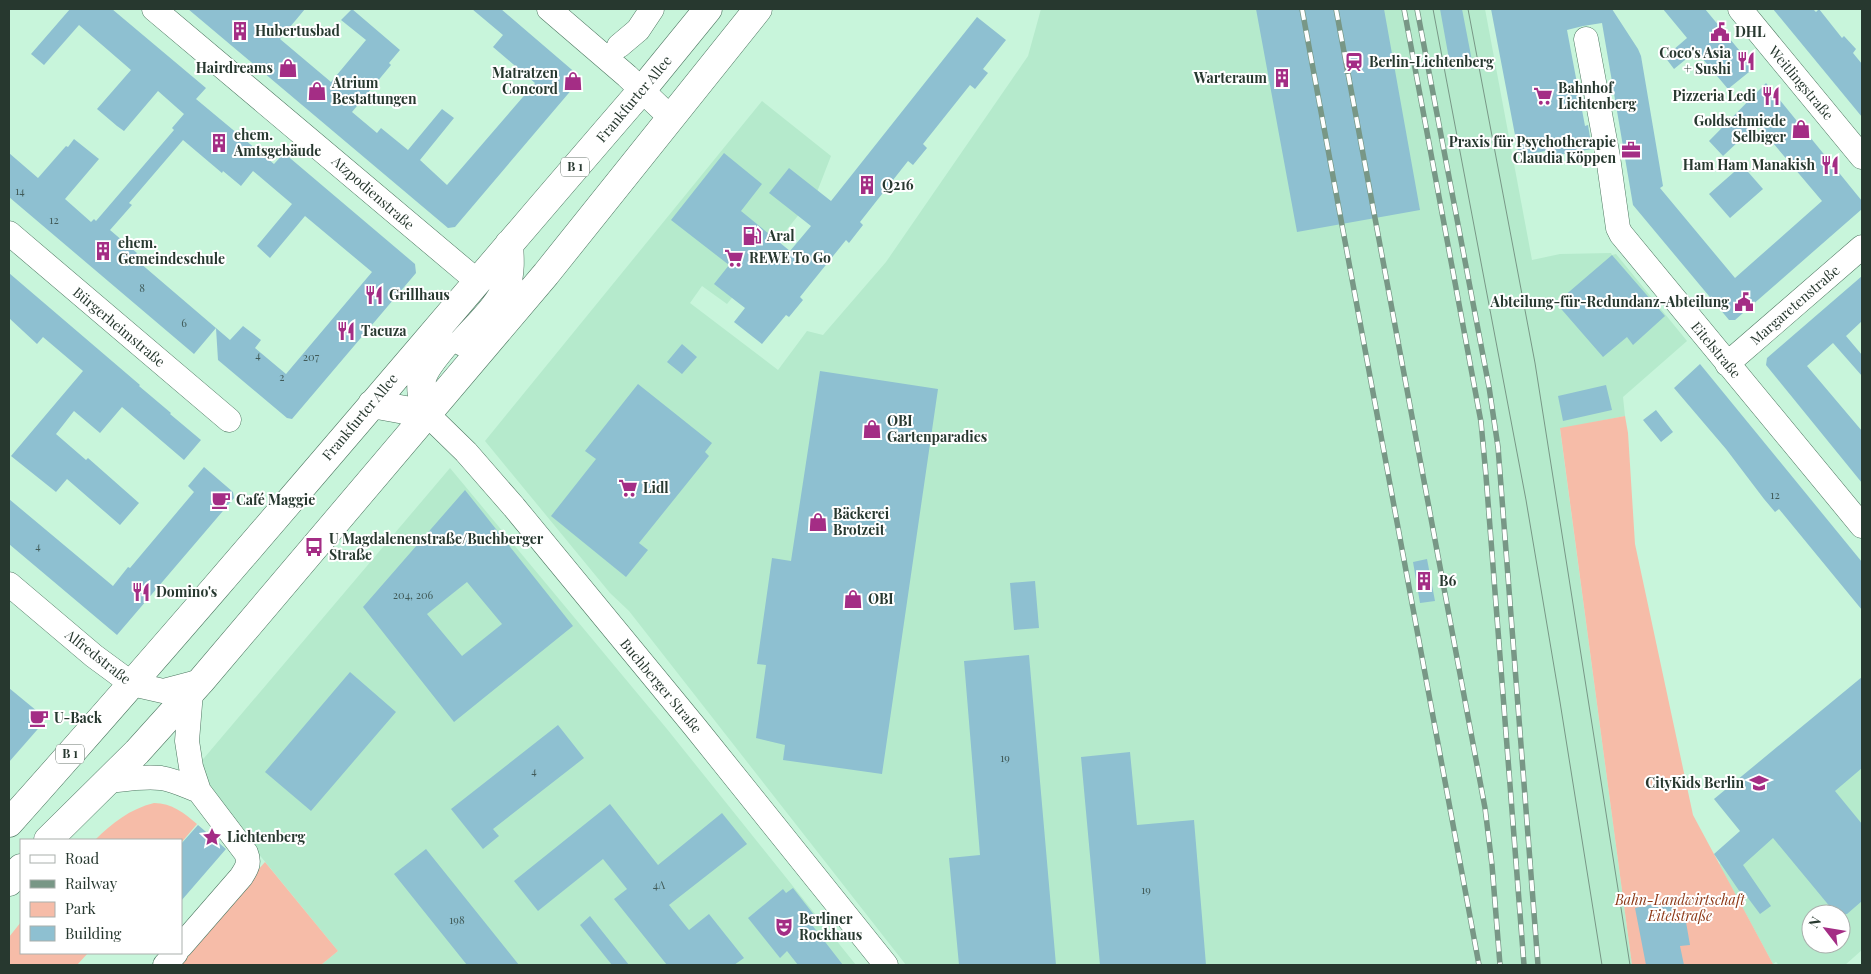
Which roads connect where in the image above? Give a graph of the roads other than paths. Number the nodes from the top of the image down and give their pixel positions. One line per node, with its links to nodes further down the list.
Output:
1 (154, 9): 15 (street, Atzpodienstraße)
2 (549, 9): 9 (street)
3 (652, 9): 8 (street)
4 (708, 9): 9 (main road, Frankfurter Allee / B 1)
5 (758, 9): 10 (main road)
6 (1740, 9): 11 (street, Weitlingstraße)
7 (1586, 39): 16 (street, Eitelstraße)
8 (619, 46)
9 (642, 90): 10 (street); 13 (main road, Frankfurter Allee / B 1)
10 (670, 118): 18 (main road)
11 (1862, 158)
12 (9, 233): 19 (street, Bürgerheimstraße)
13 (509, 244): 15 (main road, Frankfurter Allee / B 1); 18 (main road)
14 (1862, 247): 16 (street, Margaretenstraße)
15 (476, 281): 17 (main road, Frankfurter Allee / B 1); 18 (main road)
16 (1727, 364): 20 (street, Eitelstraße)
17 (372, 404): 18 (main road); 22 (main road, Frankfurter Allee / B 1)
18 (427, 414): 23 (main road); 33 (street, Buchberger Straße)
19 (229, 420)
20 (1862, 526)
21 (9, 584): 22 (street, Alfredstraße)
22 (132, 684): 23 (street, Alfredstraße); 26 (main road, Frankfurter Allee / B 1)
23 (196, 686): 24 (main road); 25 (street)
24 (109, 780): 25 (street); 27 (main road)
25 (199, 791): 30 (street)
26 (9, 823)
27 (49, 839)
28 (20, 869): 29 (main road)
29 (9, 882)
30 (182, 945)
31 (175, 954): 32 (street)
32 (165, 965)
33 (886, 965)

